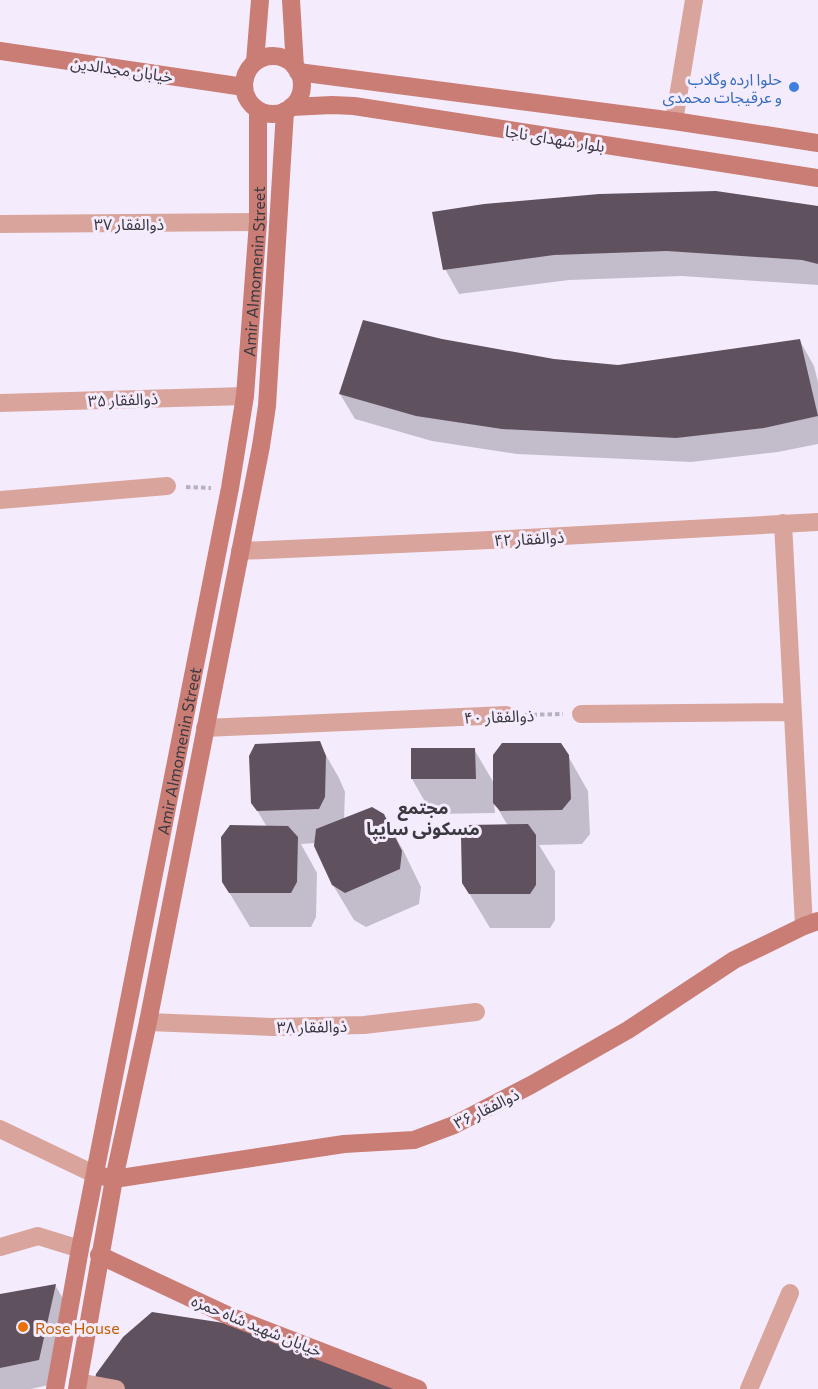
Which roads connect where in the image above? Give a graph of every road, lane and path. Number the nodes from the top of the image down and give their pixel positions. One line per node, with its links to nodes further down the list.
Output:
1 (260, 0): 5 (main road)
2 (291, 0): 6 (main road)
3 (694, 0): 10 (street)
4 (0, 51): 7 (main road, خیابان مجدالدین)
5 (255, 62): 6 (main road); 7 (main road)
6 (297, 70): 8 (main road); 10 (main road, بلوار شهدای ناجا)
7 (244, 87): 9 (main road)
8 (288, 109): 9 (main road); 12 (main road, بلوار شهدای ناجا); 22 (main road, Amir Almomenin Street)
9 (258, 110): 13 (main road, Amir Almomenin Street)
10 (674, 121): 11 (main road, بلوار شهدای ناجا)
11 (818, 143)
12 (818, 178)
13 (258, 222): 14 (street, ذوالفقار ۳۷); 15 (main road, Amir Almomenin Street)
14 (0, 224)
15 (245, 396): 16 (street, ذوالفقار ۳۵); 18 (main road, Amir Almomenin Street)
16 (0, 403)
17 (167, 486): 18 (path); 19 (street)
18 (230, 488): 31 (main road, Amir Almomenin Street)
19 (0, 500)
20 (818, 522): 21 (street, ذوالفقار ۴۲)
21 (783, 524): 22 (street, ذوالفقار ۴۲); 23 (street)
22 (240, 551): 26 (main road, Amir Almomenin Street)
23 (793, 712): 24 (street); 27 (street)
24 (581, 714): 25 (path, ذوالفقار ۴۰)
25 (506, 715): 26 (street, ذوالفقار ۴۰)
26 (205, 728): 29 (main road, Amir Almomenin Street)
27 (811, 924): 32 (main road, ذوالفقار ۳۶)
28 (476, 1012): 29 (street, ذوالفقار ۳۸)
29 (148, 1022): 32 (main road, Amir Almomenin Street)
30 (0, 1129): 31 (street)
31 (94, 1174): 32 (main road); 34 (main road, Amir Almomenin Street)
32 (114, 1179): 35 (main road, Amir Almomenin Street)
33 (0, 1247): 34 (street)
34 (80, 1249): 38 (main road, Amir Almomenin Street)
35 (99, 1255): 37 (main road, Amir Almomenin Street); 40 (main road, خیابان شهید شاه حمزه)
36 (790, 1293): 41 (street)
37 (78, 1385): 39 (street)
38 (55, 1389)
39 (116, 1389)
40 (418, 1389)
41 (749, 1389)

